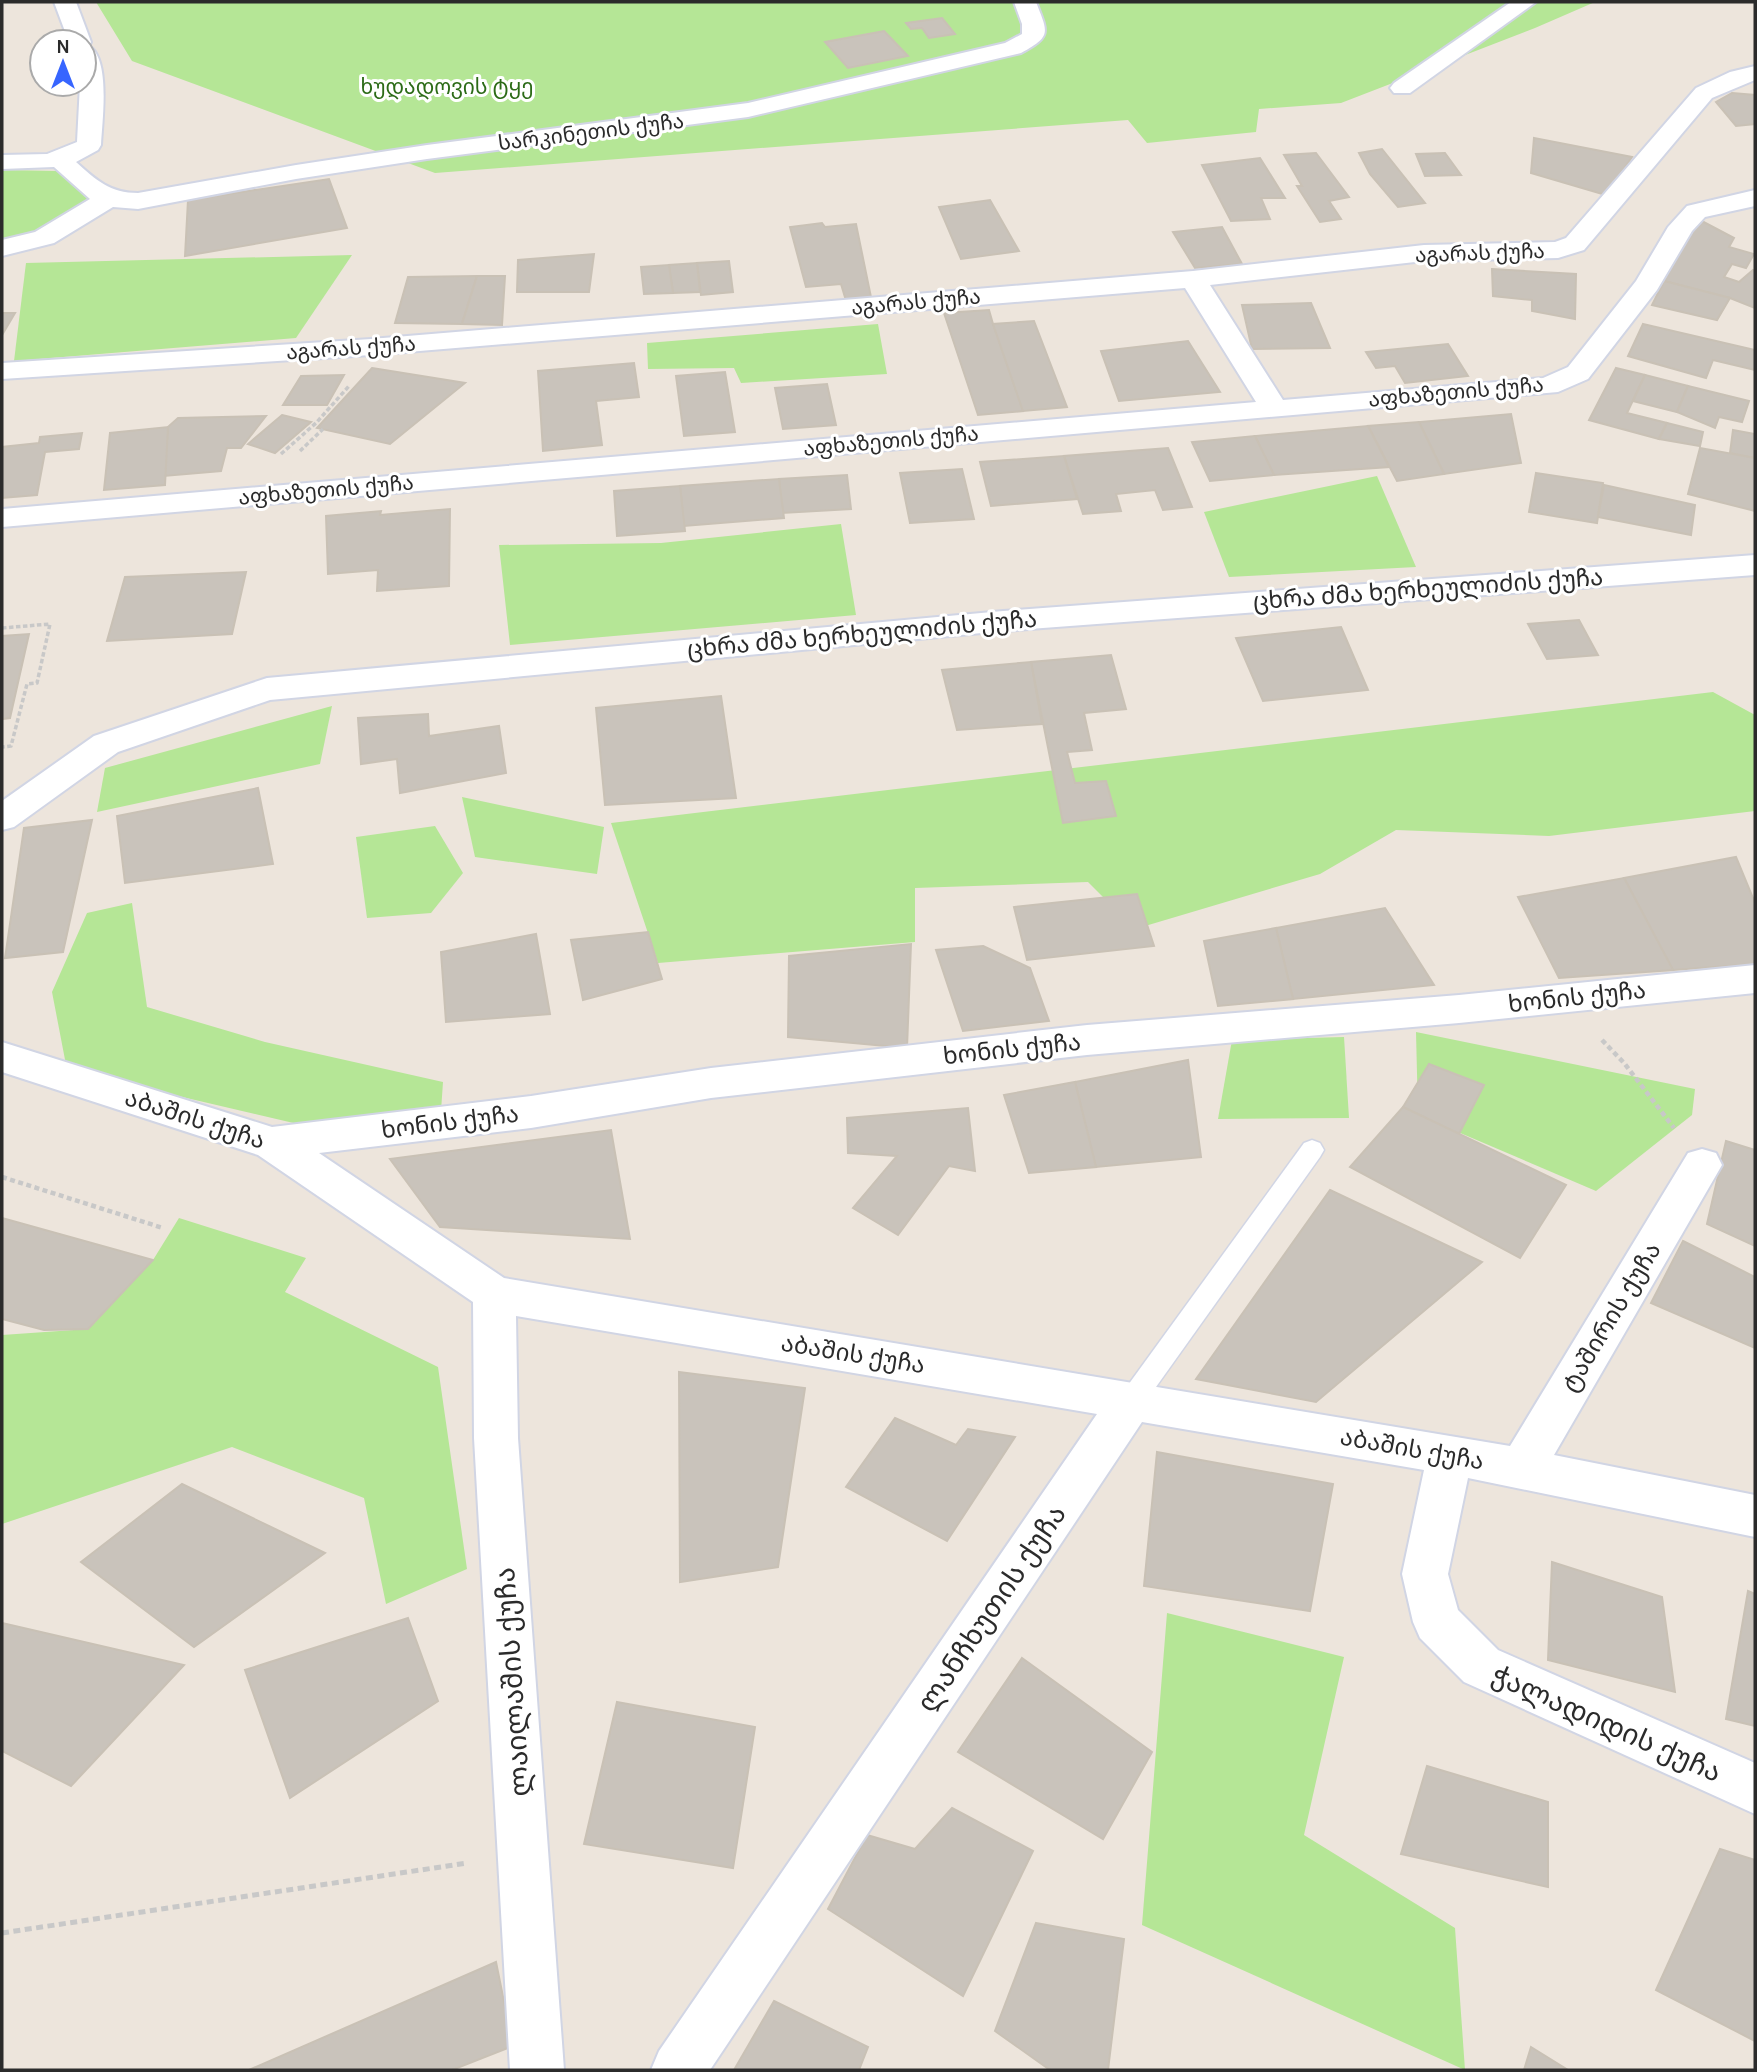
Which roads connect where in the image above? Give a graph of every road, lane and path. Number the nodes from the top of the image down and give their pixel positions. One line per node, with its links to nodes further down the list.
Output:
1 (65, 2): 4 (street)
2 (1025, 2): 11 (street, სარკინეთის ქუჩა)
3 (1525, 2): 6 (street)
4 (75, 28)
5 (1755, 73): 13 (street, აგარას ქუჩა)
6 (1402, 89)
7 (91, 98): 8 (street)
8 (60, 160): 9 (street); 11 (street)
9 (2, 162)
10 (1755, 198): 16 (street, აფხაზეთის ქუჩა)
11 (107, 199): 12 (street)
12 (2, 248)
13 (1193, 279): 14 (street, აგარას ქუჩა); 16 (street)
14 (2, 371)
15 (353, 381): 17 (path)
16 (1273, 408): 18 (street, აფხაზეთის ქუჩა)
17 (280, 455)
18 (2, 518)
19 (1755, 565): 22 (street, ცხრა ძმა ხერხეულიძის ქუჩა)
20 (2, 628): 21 (path)
21 (2, 747)
22 (2, 818)
23 (1755, 979): 26 (street, ხონის ქუჩა)
24 (1598, 1036): 28 (path)
25 (2, 1057): 26 (street, აბაშის ქუჩა)
26 (272, 1143): 31 (street, აბაშის ქუჩა)
27 (1312, 1150): 32 (lane, ლანჩხუთის ქუჩა)
28 (1702, 1165): 34 (street, ტაშირის ქუჩა)
29 (2, 1177): 30 (path)
30 (163, 1228)
31 (494, 1294): 32 (street, აბაშის ქუჩა); 37 (street, ლაილაშის ქუჩა)
32 (1132, 1400): 33 (street, აბაშის ქუჩა); 40 (street, ლანჩხუთის ქუჩა)
33 (1450, 1454): 34 (street, აბაშის ქუჩა); 36 (street, ჭალადიდის ქუჩა)
34 (1521, 1469): 35 (street, აბაშის ქუჩა)
35 (1755, 1516)
36 (1755, 1789)
37 (523, 1854): 38 (path); 39 (street, ლაილაშის ქუჩა)
38 (2, 1933)
39 (537, 2070)
40 (678, 2070)

